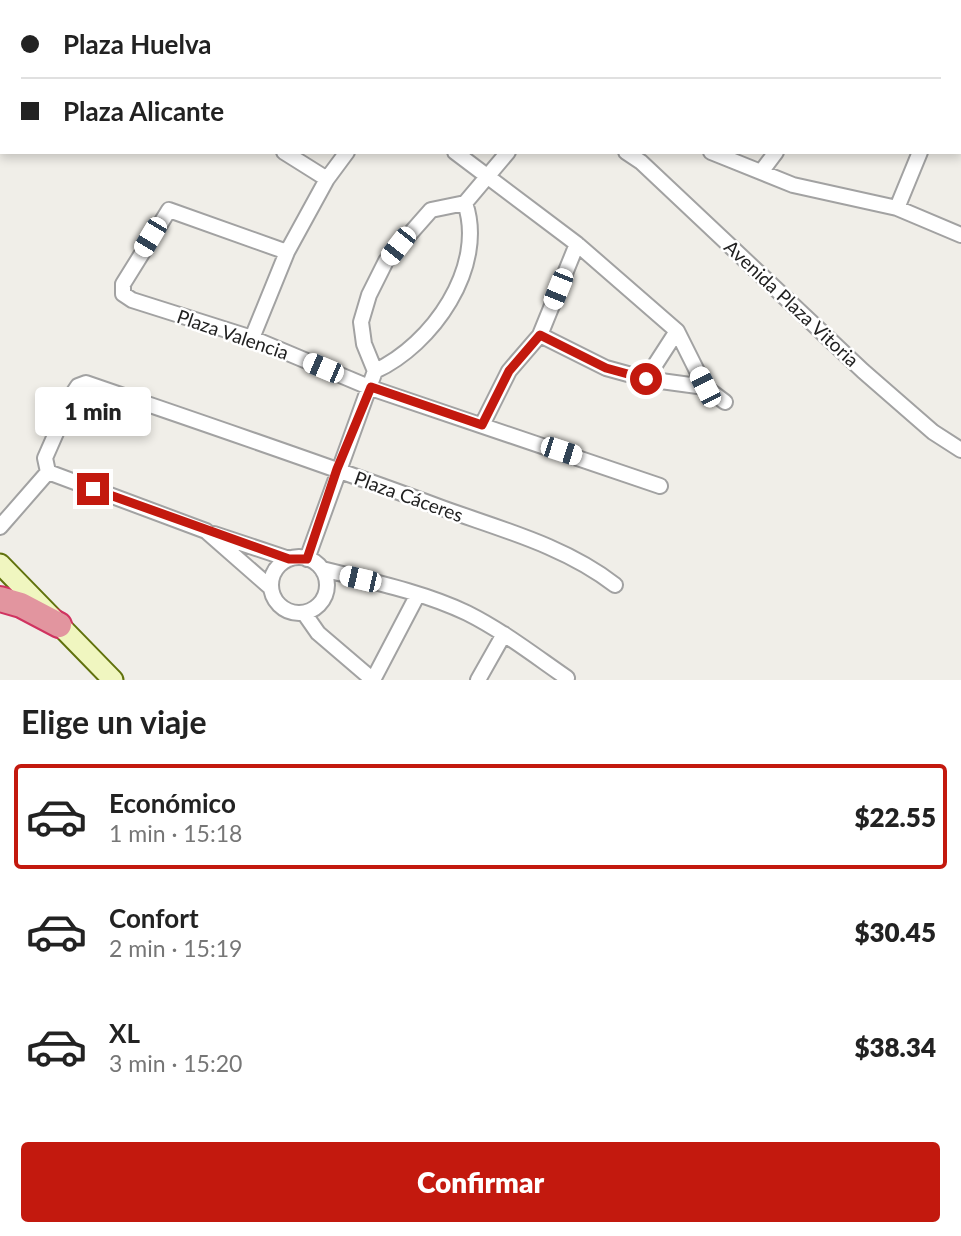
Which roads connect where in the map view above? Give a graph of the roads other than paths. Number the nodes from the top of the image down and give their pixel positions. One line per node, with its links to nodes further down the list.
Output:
1 (287, 154): 11 (street)
2 (346, 154): 11 (street)
3 (458, 154): 10 (street)
4 (506, 154): 10 (street)
5 (629, 154): 26 (street, Avenida Plaza Vitoria)
6 (716, 154): 9 (street)
7 (774, 154): 9 (street)
8 (918, 154): 13 (street)
9 (761, 172): 13 (street)
10 (488, 177): 12 (street); 15 (street)
11 (327, 179): 16 (street)
12 (465, 203): 20 (street); 20 (street)
13 (897, 208): 14 (street)
14 (961, 236)
15 (577, 244): 17 (street); 18 (street)
16 (288, 252): 19 (street); 19 (street, Plaza Valencia)
17 (677, 331): 21 (street); 23 (street)
18 (540, 335): 21 (street); 25 (street)
19 (253, 338): 22 (street, Plaza Valencia)
20 (375, 371): 22 (street)
21 (646, 379): 23 (street)
22 (371, 387): 25 (street, Plaza Valencia); 27 (street)
23 (705, 387): 24 (street)
24 (725, 402)
25 (482, 425): 29 (street, Plaza Valencia)
26 (961, 450)
27 (337, 469): 28 (street, Plaza Cáceres); 33 (street); 36 (street, Plaza Cáceres)
28 (48, 472): 30 (street); 31 (street)
29 (660, 486)
30 (0, 527)
31 (206, 531): 32 (street); 37 (street)
32 (289, 559): 33 (street); 37 (street)
33 (307, 559): 35 (street)
34 (0, 564): 41 (street)
35 (322, 569): 38 (street); 40 (street)
36 (615, 585)
37 (271, 588): 40 (street)
38 (417, 596): 42 (street); 45 (street)
39 (0, 599): 41 (highway)
40 (304, 613): 45 (street)
41 (59, 625): 44 (street)
42 (504, 634): 43 (street); 46 (street)
43 (567, 678)
44 (113, 680)
45 (373, 680)
46 (478, 680)

